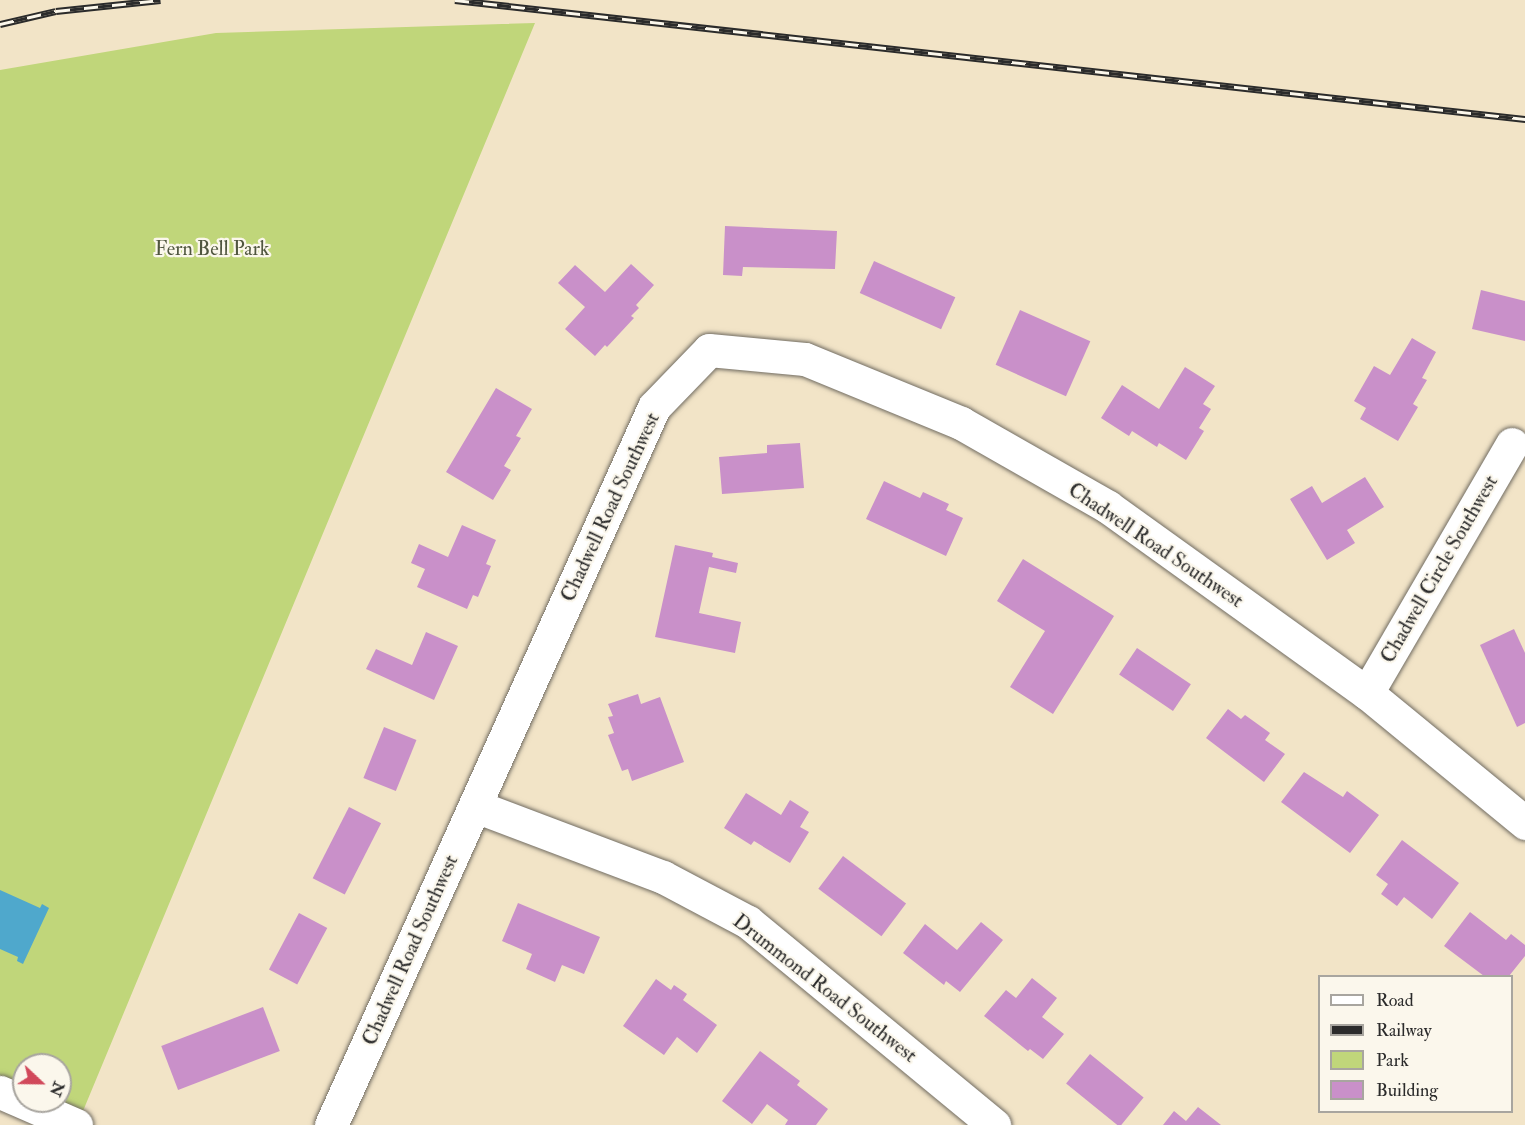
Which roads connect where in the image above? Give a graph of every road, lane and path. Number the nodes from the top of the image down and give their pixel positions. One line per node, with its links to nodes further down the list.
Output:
1 (1512, 444): 2 (street, Chadwell Circle Southwest)
2 (1366, 693): 3 (street, Chadwell Road Southwest); 4 (street, Chadwell Road Southwest)
3 (475, 806): 7 (street, Chadwell Road Southwest); 8 (street, Drummond Road Southwest)
4 (1525, 823)
5 (0, 1092): 6 (street)
6 (76, 1125)
7 (331, 1125)
8 (994, 1125)

